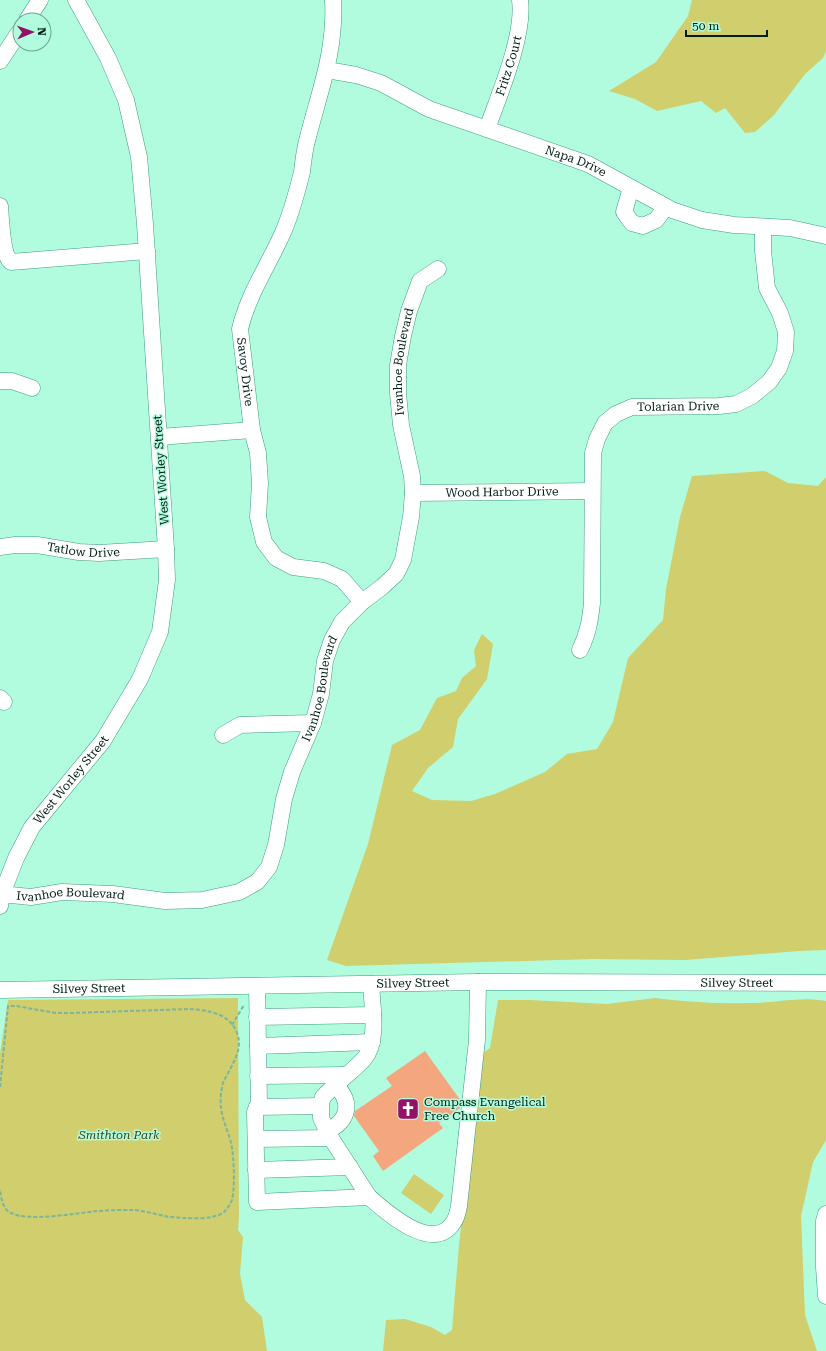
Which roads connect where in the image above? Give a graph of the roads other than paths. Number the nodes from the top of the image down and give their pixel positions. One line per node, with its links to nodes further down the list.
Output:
1 (40, 0): 5 (street)
2 (76, 0): 15 (street, West Worley Street)
3 (333, 0): 8 (street, Savoy Drive)
4 (520, 0): 9 (street, Fritz Court)
5 (32, 12)
6 (12, 43): 7 (street)
7 (0, 61)
8 (327, 70): 9 (street, Napa Drive); 19 (street, Savoy Drive)
9 (487, 129): 10 (street, Napa Drive)
10 (630, 188): 12 (street, Napa Drive); 12 (street)
11 (0, 206): 15 (street)
12 (666, 207): 13 (street, Napa Drive)
13 (763, 228): 14 (street, Napa Drive); 21 (street, Tolarian Drive)
14 (826, 236)
15 (147, 252): 20 (street, West Worley Street)
16 (438, 269): 22 (street, Ivanhoe Boulevard)
17 (0, 381): 18 (street)
18 (32, 388)
19 (252, 430): 20 (street); 25 (street, Savoy Drive)
20 (159, 437): 24 (street, West Worley Street)
21 (592, 491): 22 (street, Wood Harbor Drive); 26 (street, Tolarian Drive)
22 (413, 493): 25 (street, Ivanhoe Boulevard)
23 (0, 546): 24 (street, Tatlow Drive)
24 (166, 548): 29 (street, West Worley Street)
25 (362, 602): 27 (street, Ivanhoe Boulevard)
26 (580, 650)
27 (313, 723): 28 (street); 29 (street, Ivanhoe Boulevard)
28 (223, 735)
29 (1, 898)
30 (478, 982): 31 (street, Silvey Street); 32 (street, Silvey Street); 47 (street)
31 (826, 983)
32 (371, 984): 33 (street, Silvey Street); 35 (street)
33 (257, 986): 34 (street, Silvey Street); 36 (street)
34 (0, 990)
35 (373, 1015): 36 (street); 37 (street)
36 (257, 1017): 38 (street)
37 (372, 1042): 38 (street); 40 (street)
38 (258, 1046): 39 (street)
39 (258, 1076): 40 (street); 42 (street)
40 (341, 1080): 41 (street); 43 (street)
41 (320, 1106): 42 (street); 43 (street)
42 (257, 1108): 44 (street)
43 (329, 1134): 44 (street); 45 (street)
44 (256, 1139): 46 (street)
45 (350, 1167): 46 (street); 47 (street)
46 (256, 1170): 47 (street)
47 (369, 1196)
48 (826, 1214): 49 (street)
49 (826, 1296)

